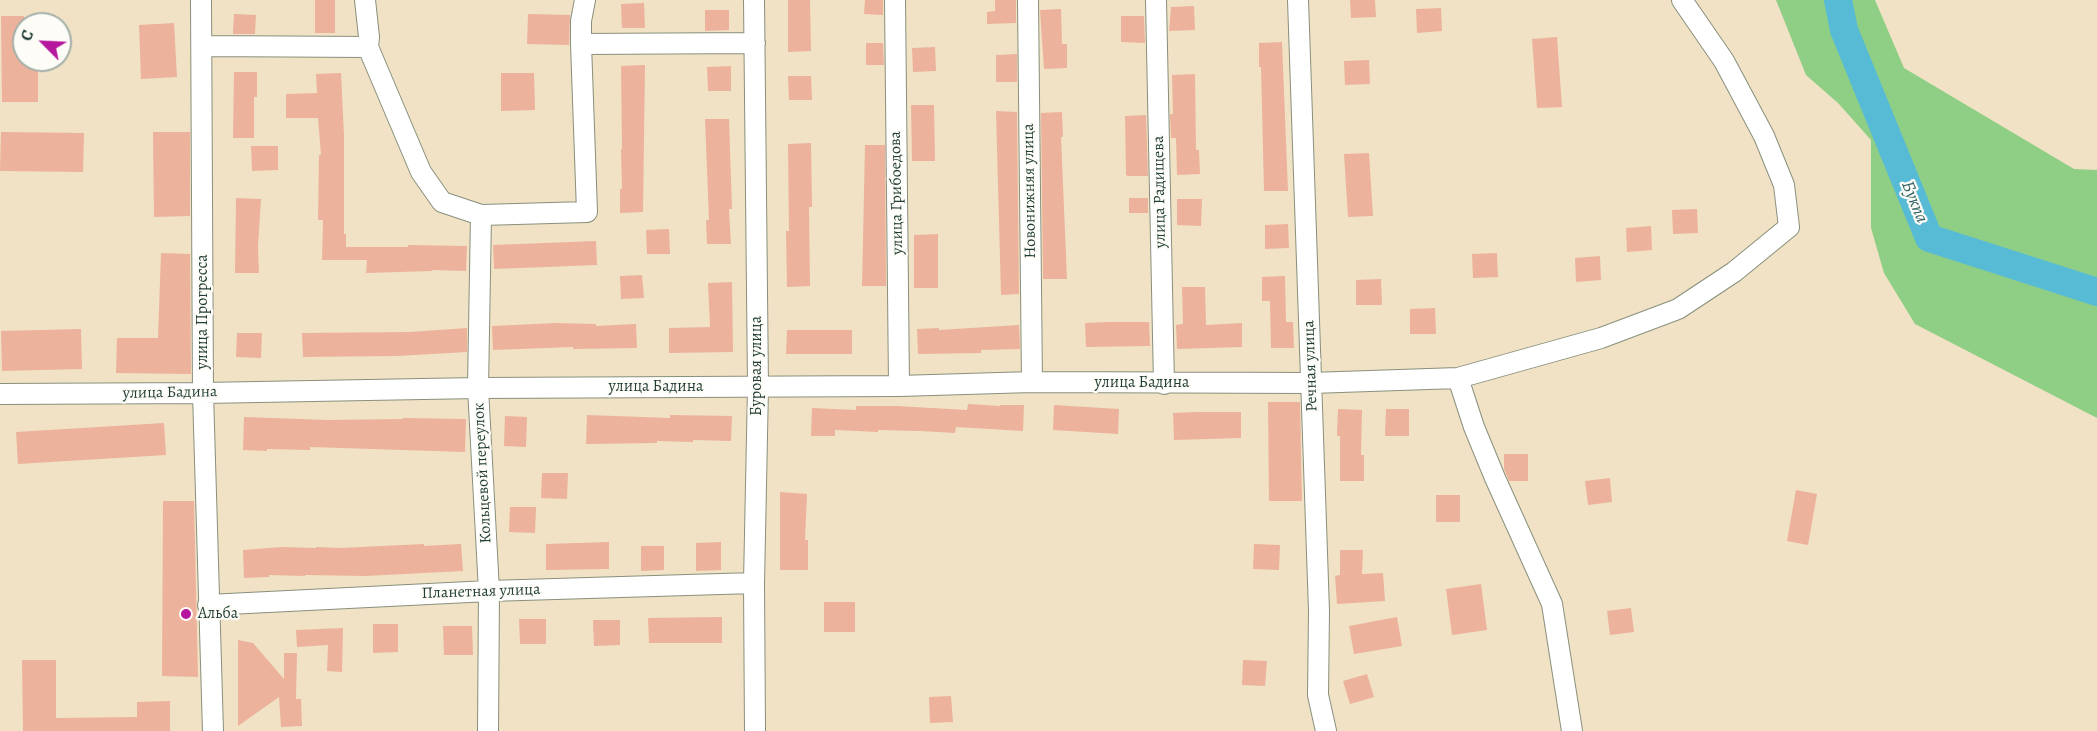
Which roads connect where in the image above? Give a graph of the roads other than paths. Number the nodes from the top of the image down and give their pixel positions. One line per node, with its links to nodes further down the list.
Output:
1 (201, 0): 12 (street, улица Прогресса)
2 (365, 0): 13 (street)
3 (585, 0): 11 (street)
4 (754, 0): 10 (street, Буровая улица)
5 (895, 0): 19 (street, улица Грибоедова)
6 (1028, 0): 16 (street, Новонижняя улица)
7 (1156, 0): 18 (street, улица Радищева)
8 (1298, 0): 17 (street, Речная улица)
9 (1682, 0): 15 (street, улица Бадина)
10 (755, 43): 11 (street); 20 (street, Буровая улица)
11 (581, 44): 14 (street)
12 (201, 46): 13 (street); 22 (street, улица Прогресса)
13 (368, 47): 14 (street)
14 (480, 215): 21 (street, Кольцевой переулок)
15 (1458, 378): 17 (street, улица Бадина); 31 (street)
16 (1032, 382): 18 (street, улица Бадина); 19 (street, улица Бадина)
17 (1311, 383): 18 (street, улица Бадина); 30 (street, Речная улица)
18 (1164, 384)
19 (899, 386): 20 (street, улица Бадина)
20 (758, 387): 21 (street, улица Бадина); 24 (street, Буровая улица)
21 (478, 388): 22 (street, улица Бадина); 25 (street, Кольцевой переулок)
22 (203, 393): 23 (street, улица Бадина); 26 (street, улица Прогресса)
23 (0, 394)
24 (754, 584): 25 (street, Планетная улица); 29 (street, Буровая улица)
25 (489, 591): 26 (street, Планетная улица); 28 (street, Кольцевой переулок)
26 (208, 606): 27 (street, улица Прогресса)
27 (213, 731)
28 (488, 731)
29 (755, 731)
30 (1326, 731)
31 (1572, 731)

